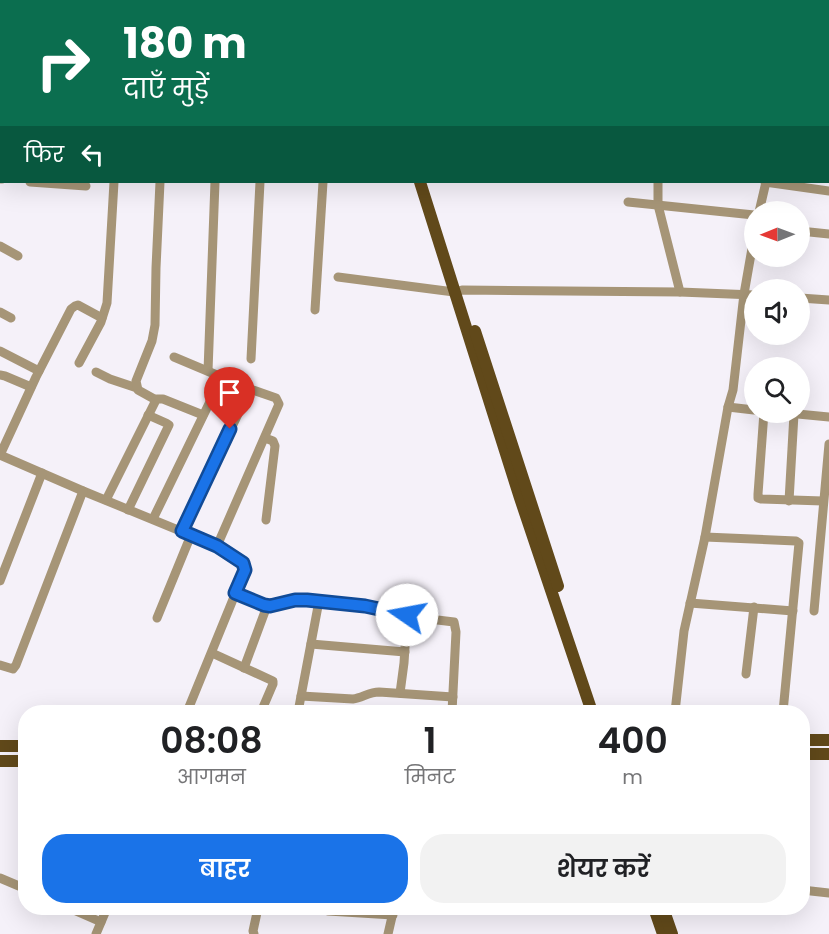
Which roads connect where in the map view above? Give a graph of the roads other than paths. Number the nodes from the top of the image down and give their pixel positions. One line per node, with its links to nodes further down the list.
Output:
1 (44, 183): 12 (street)
2 (114, 183): 31 (street)
3 (160, 183): 43 (street)
4 (215, 183): 38 (street)
5 (260, 183): 35 (street)
6 (322, 183): 28 (street)
7 (420, 183): 23 (main road)
8 (428, 183): 23 (main road)
9 (658, 183): 16 (street)
10 (766, 183): 14 (street)
11 (773, 183): 13 (street)
12 (86, 186)
13 (829, 191)
14 (762, 201)
15 (628, 202): 16 (street)
16 (658, 205): 17 (street); 24 (street)
17 (744, 214)
18 (810, 232): 19 (street)
19 (829, 234)
20 (0, 246): 21 (street)
21 (18, 256)
22 (338, 277): 23 (street)
23 (458, 291): 24 (street); 45 (main road)
24 (680, 292): 25 (street)
25 (744, 294)
26 (810, 299): 27 (street)
27 (829, 300)
28 (315, 310)
29 (0, 312): 30 (street)
30 (11, 318)
31 (102, 318): 36 (street); 37 (street)
32 (744, 324): 47 (street)
33 (0, 351): 37 (street)
34 (174, 357): 38 (street)
35 (251, 359)
36 (78, 363)
37 (39, 371): 42 (street)
38 (208, 371): 41 (street)
39 (96, 372): 43 (street)
40 (0, 375): 42 (street)
41 (222, 376): 44 (street); 50 (street)
42 (31, 387): 57 (street)
43 (137, 388): 46 (street)
44 (249, 389): 55 (street); 66 (street)
45 (491, 393): 96 (main road); 97 (main road)
46 (156, 400): 49 (street); 50 (street)
47 (728, 407): 48 (street); 67 (street)
48 (744, 409)
49 (148, 415): 60 (street); 63 (street)
50 (203, 415): 64 (street)
51 (810, 415): 52 (street)
52 (829, 417)
53 (763, 423): 61 (street)
54 (793, 423): 61 (street)
55 (265, 438): 65 (street); 68 (street)
56 (829, 444): 62 (street)
57 (0, 455): 58 (street)
58 (42, 473): 59 (street); 73 (street)
59 (83, 491): 60 (street); 86 (street)
60 (106, 500): 63 (street)
61 (789, 501): 62 (street)
62 (823, 501): 69 (street)
63 (128, 510): 64 (street)
64 (153, 519): 66 (street)
65 (266, 520)
66 (186, 533): 68 (street); 82 (street)
67 (705, 537): 76 (street); 79 (street)
68 (217, 546): 74 (street)
69 (819, 549): 70 (street); 71 (street)
70 (829, 550)
71 (818, 571): 72 (street); 80 (street)
72 (829, 573)
73 (0, 580)
74 (235, 593): 77 (street); 85 (street)
75 (319, 602): 77 (street); 81 (street); 83 (street)
76 (690, 603): 78 (street); 98 (street)
77 (267, 606): 87 (street)
78 (754, 607): 79 (street); 88 (street)
79 (793, 611): 99 (street)
80 (814, 612)
81 (407, 615): 84 (street); 91 (street)
82 (157, 618)
83 (311, 644): 84 (street); 90 (street)
84 (405, 652): 89 (street)
85 (212, 653): 87 (street); 92 (street)
86 (0, 665)
87 (244, 668): 93 (street)
88 (746, 674)
89 (400, 693): 90 (street); 91 (street)
90 (301, 696): 94 (street)
91 (453, 697): 95 (street)
92 (190, 705)
93 (264, 705)
94 (299, 705)
95 (452, 705)
96 (590, 705)
97 (597, 705)
98 (676, 705)
99 (784, 705)
100 (810, 740): 101 (main road)
101 (829, 740)
102 (0, 746): 103 (main road)
103 (18, 746)
104 (810, 754): 105 (main road)
105 (829, 754)
106 (18, 760): 107 (main road)
107 (0, 761)
108 (0, 878): 109 (street)
109 (18, 886)
110 (810, 891): 111 (street)
111 (829, 892)
112 (85, 915): 118 (street)
113 (104, 915): 118 (street)
114 (256, 915): 120 (street)
115 (393, 915): 121 (street)
116 (656, 915): 122 (main road)
117 (665, 915): 123 (main road)
118 (101, 922): 119 (street)
119 (96, 934)
120 (254, 934)
121 (388, 934)
122 (663, 934)
123 (672, 934)

